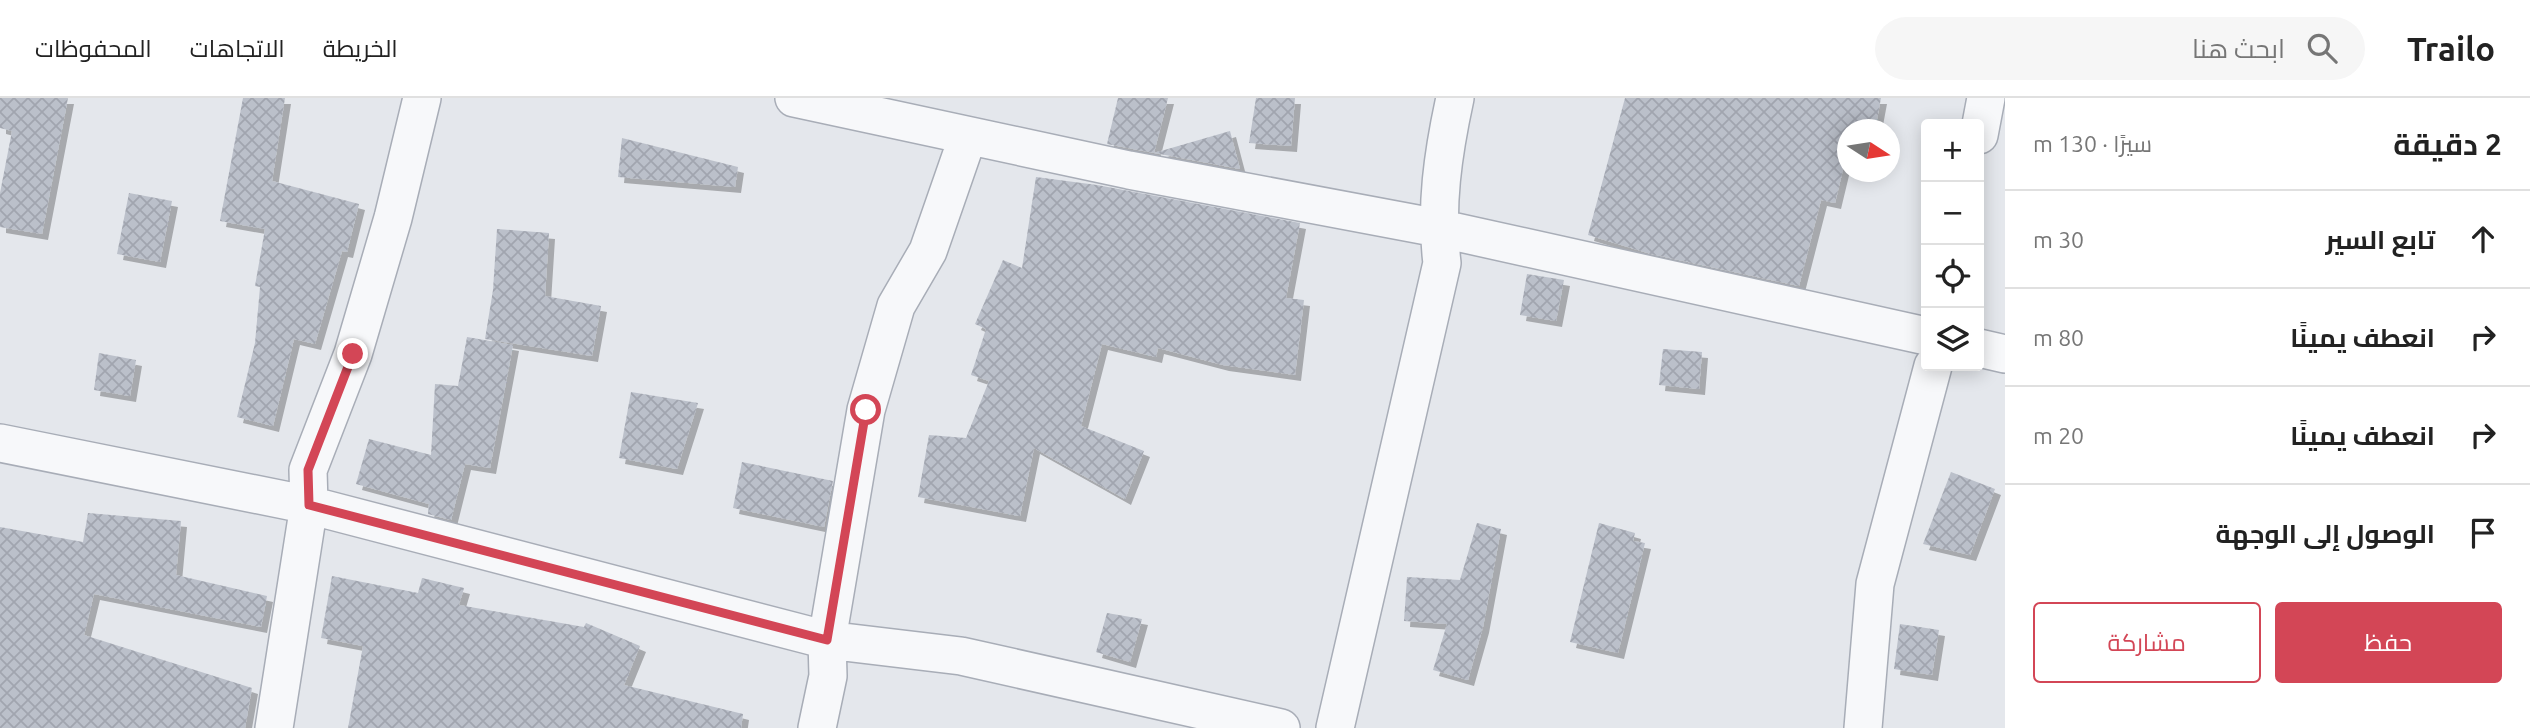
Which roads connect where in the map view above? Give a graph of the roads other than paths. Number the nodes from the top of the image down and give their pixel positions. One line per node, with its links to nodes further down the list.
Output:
1 (422, 98): 14 (street)
2 (794, 98): 5 (street)
3 (1455, 98): 8 (street)
4 (1986, 98): 6 (street)
5 (932, 113): 7 (street)
6 (1982, 119)
7 (968, 136): 8 (street); 15 (street)
8 (1438, 228): 9 (street); 19 (street)
9 (1921, 335)
10 (1984, 349): 11 (street)
11 (2005, 354)
12 (1932, 371): 20 (street)
13 (0, 443): 14 (street)
14 (309, 505): 15 (street); 16 (street)
15 (827, 640): 17 (street); 18 (street)
16 (274, 728)
17 (817, 728)
18 (1281, 728)
19 (1335, 728)
20 (1863, 728)

